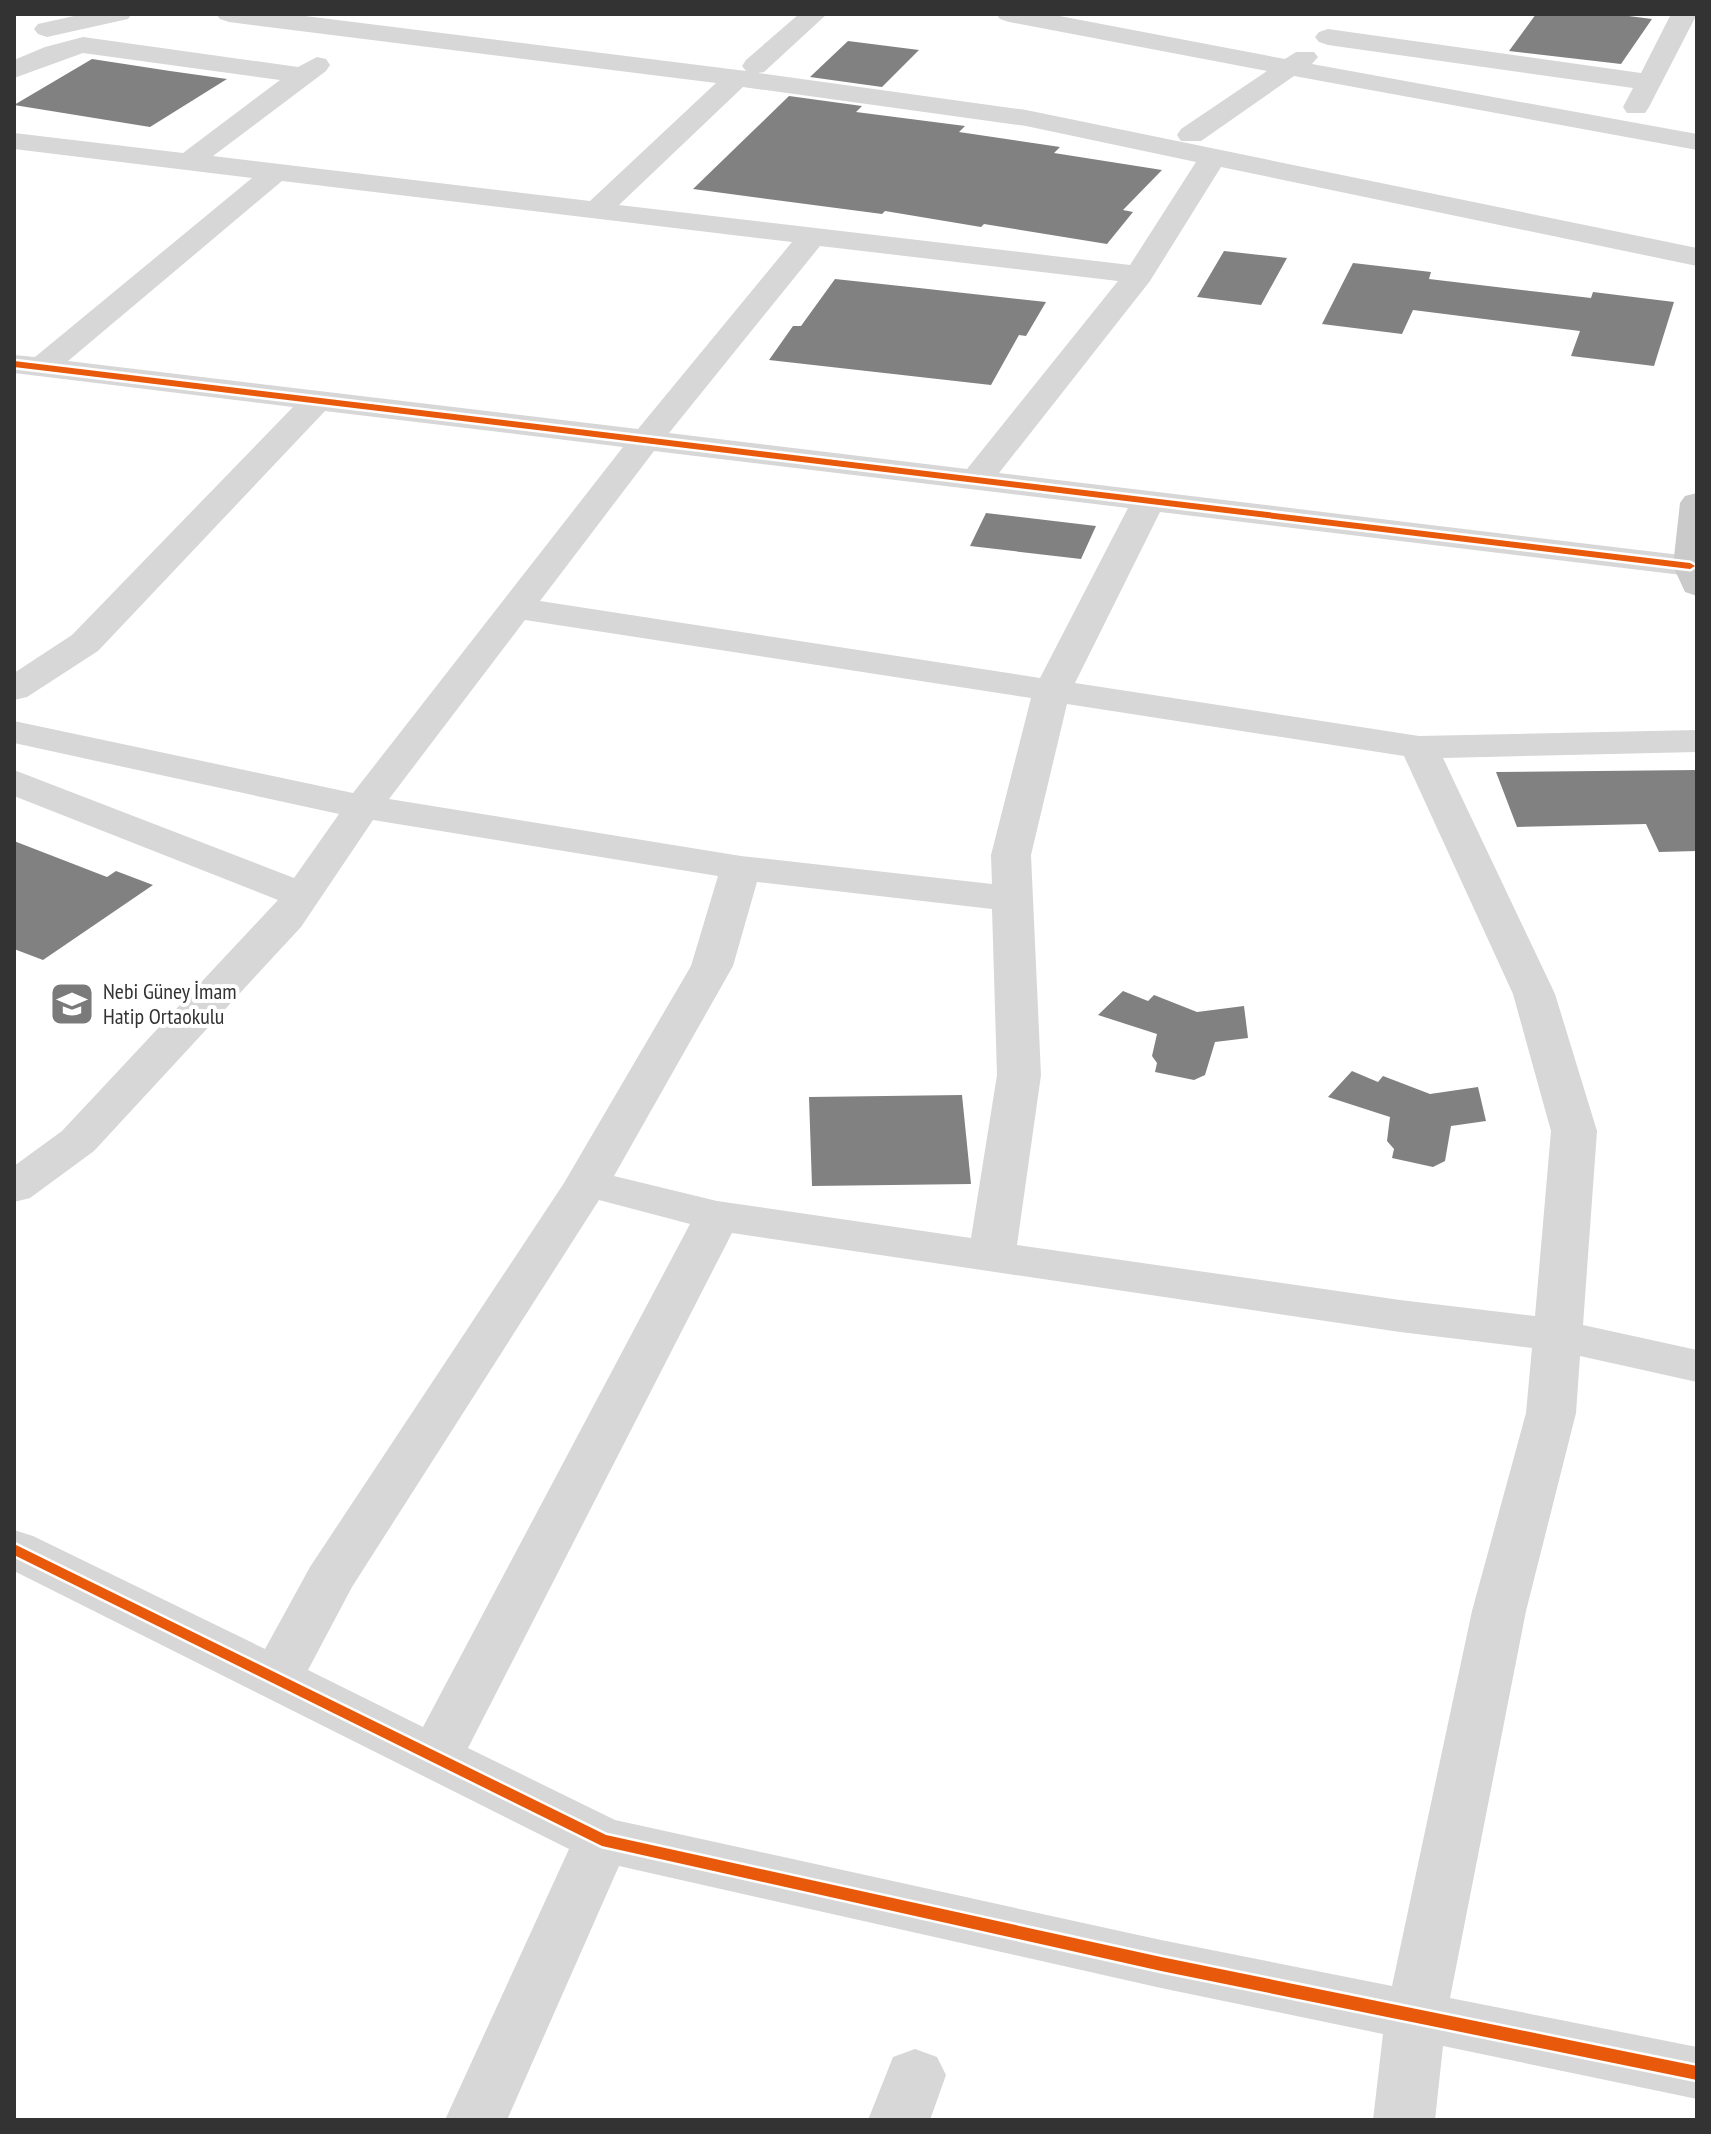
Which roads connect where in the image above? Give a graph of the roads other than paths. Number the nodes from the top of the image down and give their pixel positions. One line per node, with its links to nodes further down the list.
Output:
1 (85, 14): 2 (street)
2 (119, 14): 11 (street)
3 (229, 14): 10 (street)
4 (337, 14): 15 (street)
5 (814, 14): 15 (street)
6 (1009, 14): 9 (street)
7 (1343, 14): 12 (street)
8 (1684, 14): 17 (street)
9 (1101, 21): 13 (street)
10 (363, 29): 15 (street); 16 (street)
11 (20, 35)
12 (1328, 37): 13 (street); 17 (street)
13 (1292, 69): 18 (street); 19 (street)
14 (14, 70): 16 (street)
15 (746, 72): 19 (street); 25 (street); 28 (street)
16 (302, 75): 22 (street)
17 (1649, 82): 18 (street)
18 (1624, 131): 20 (street)
19 (1191, 135): 27 (street)
20 (1697, 142)
21 (20, 146): 22 (street)
22 (188, 162): 24 (street)
23 (1210, 162): 29 (street)
24 (276, 172): 25 (street); 30 (street)
25 (597, 210): 26 (street)
26 (813, 236): 29 (street); 32 (street)
27 (1697, 236)
28 (1697, 257)
29 (1139, 275): 33 (street)
30 (28, 366): 31 (street)
31 (317, 401): 32 (street); 38 (street)
32 (646, 440): 33 (street); 37 (street)
33 (976, 480): 34 (street)
34 (1149, 501): 36 (street); 39 (street)
35 (1697, 503): 36 (main road)
36 (1693, 576)
37 (516, 608): 39 (street); 44 (street)
38 (14, 689)
39 (1052, 691): 42 (street); 47 (street)
40 (14, 732): 44 (street)
41 (1697, 741): 42 (street)
42 (1419, 747): 52 (street)
43 (14, 782): 46 (street)
44 (363, 807): 45 (street); 46 (street)
45 (741, 868): 47 (street); 48 (street)
46 (301, 895): 49 (street)
47 (1013, 899): 51 (street)
48 (587, 1183): 50 (street); 55 (street)
49 (14, 1188)
50 (717, 1216): 51 (street); 56 (street)
51 (992, 1256): 52 (street)
52 (1557, 1335): 53 (street); 58 (street)
53 (1697, 1366)
54 (14, 1549): 55 (street)
55 (276, 1679): 56 (street)
56 (435, 1757): 57 (street)
57 (602, 1840): 58 (street); 60 (street)
58 (1416, 2016): 59 (street); 61 (street)
59 (1697, 2073)
60 (476, 2120)
61 (1404, 2120)

